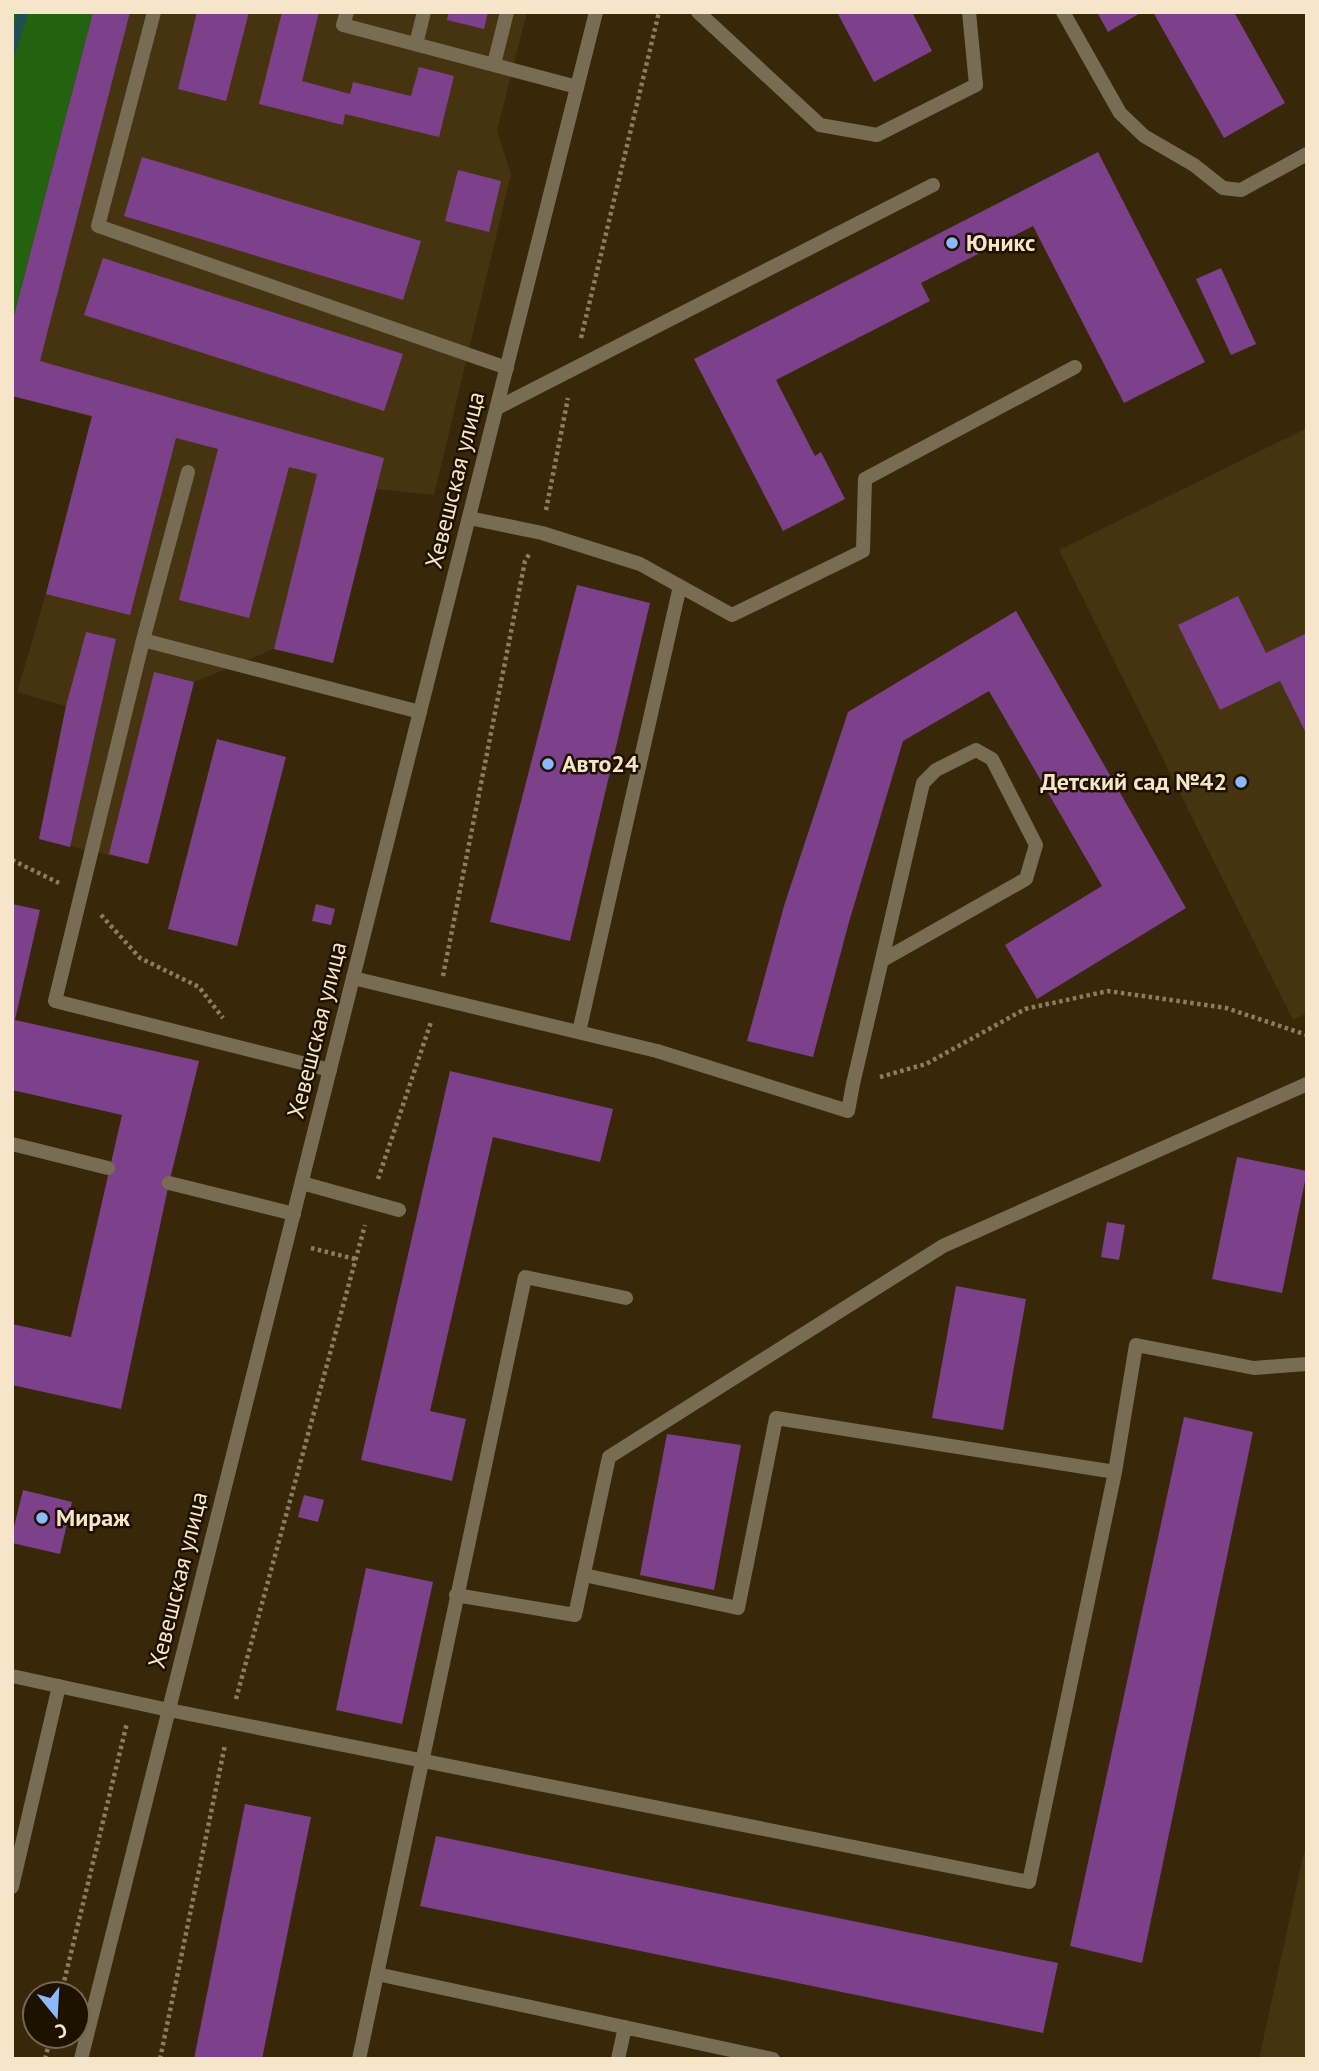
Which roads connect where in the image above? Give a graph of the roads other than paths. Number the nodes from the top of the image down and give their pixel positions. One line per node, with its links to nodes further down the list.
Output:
1 (154, 12): 15 (street)
2 (347, 12): 9 (street)
3 (424, 12): 9 (street)
4 (507, 12): 10 (street)
5 (596, 12): 11 (street, Хевешская улица)
6 (698, 12): 7 (street)
7 (969, 12)
8 (1063, 12): 12 (street)
9 (416, 44): 10 (street)
10 (494, 64): 11 (street)
11 (577, 87): 15 (street, Хевешская улица)
12 (1307, 154)
13 (933, 185): 16 (street)
14 (1075, 367): 19 (street)
15 (507, 368): 16 (street, Хевешская улица)
16 (497, 408): 18 (street, Хевешская улица)
17 (188, 472): 20 (street)
18 (469, 518): 19 (street); 21 (street, Хевешская улица)
19 (680, 586): 24 (street)
20 (143, 640): 21 (street); 25 (street)
21 (420, 712): 23 (street, Хевешская улица)
22 (883, 960): 22 (street); 24 (street)
23 (353, 978): 24 (street); 25 (street, Хевешская улица)
24 (579, 1032)
25 (330, 1070): 29 (street, Хевешская улица)
26 (1307, 1084): 36 (street)
27 (12, 1144): 28 (street)
28 (108, 1168)
29 (302, 1182): 31 (street); 32 (street, Хевешская улица)
30 (169, 1183): 32 (street)
31 (399, 1210)
32 (294, 1214): 40 (street, Хевешская улица)
33 (626, 1298): 37 (street)
34 (1307, 1364): 35 (street)
35 (1115, 1472): 36 (street); 41 (street)
36 (584, 1575): 37 (street)
37 (456, 1595): 41 (street)
38 (12, 1676): 39 (street)
39 (59, 1686): 40 (street); 42 (street)
40 (169, 1710): 41 (street); 45 (street, Хевешская улица)
41 (421, 1760): 43 (street)
42 (12, 1888)
43 (377, 1974): 44 (street); 46 (street)
44 (625, 2027): 47 (street); 48 (street)
45 (81, 2059)
46 (359, 2059)
47 (618, 2059)
48 (773, 2059)

